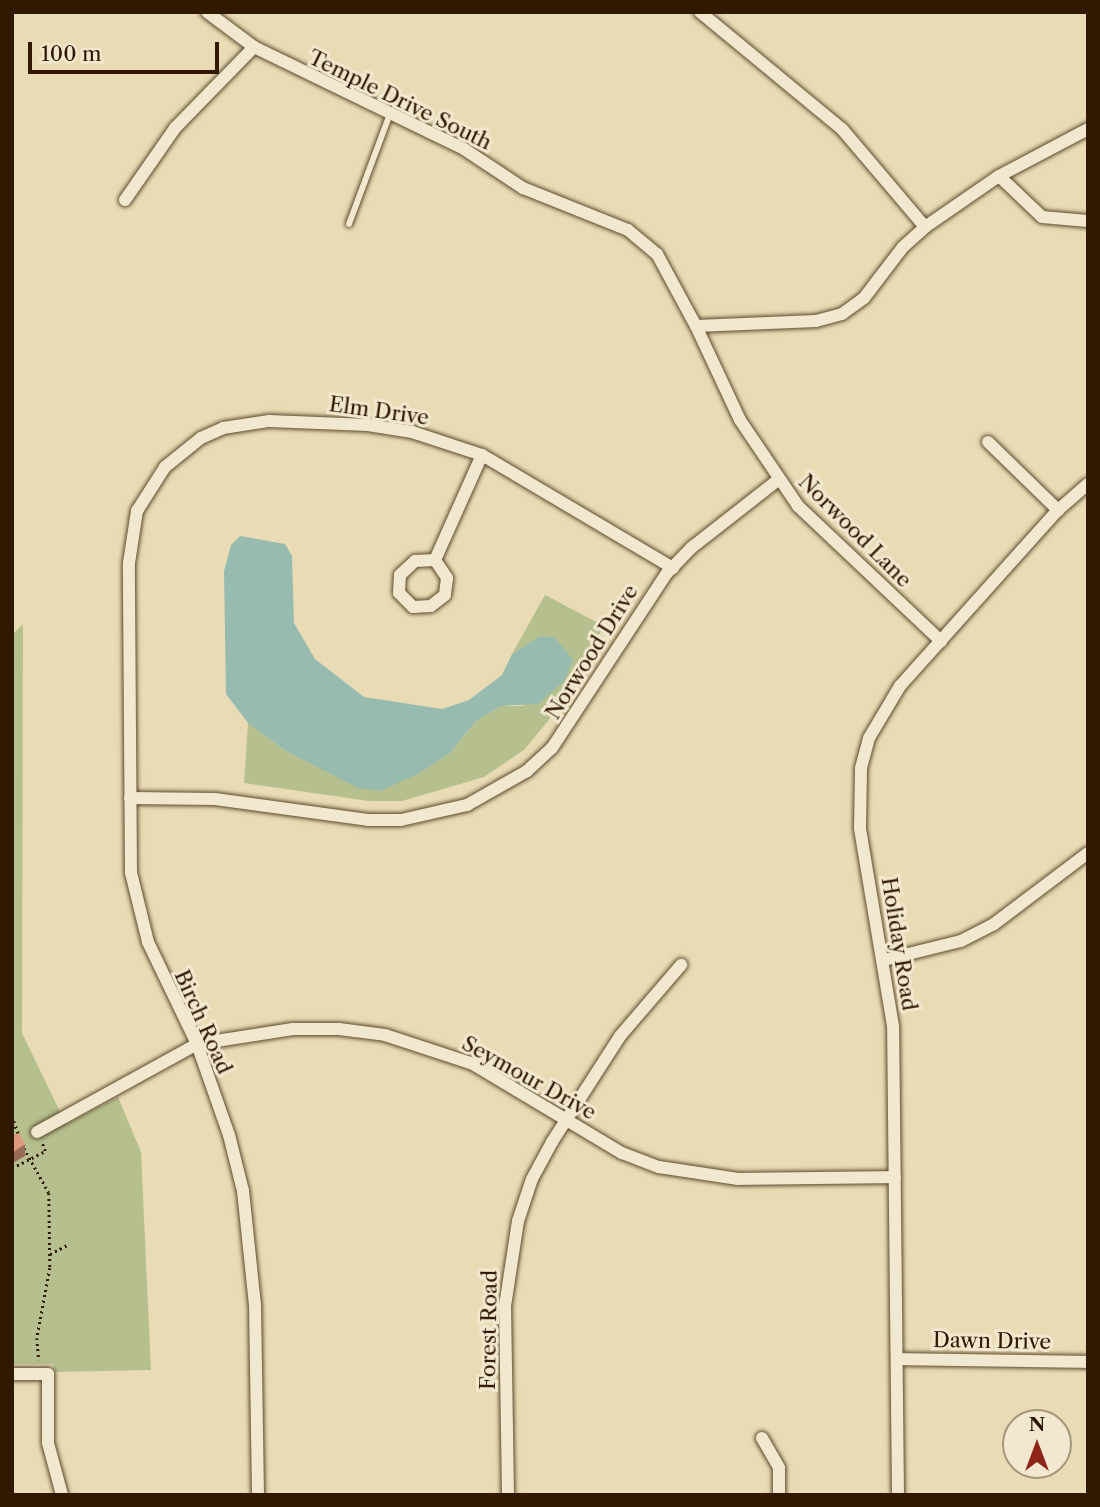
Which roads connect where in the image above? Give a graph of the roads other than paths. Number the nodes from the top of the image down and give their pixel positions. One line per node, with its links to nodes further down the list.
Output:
1 (207, 12): 3 (street, Temple Drive South)
2 (700, 12): 10 (street)
3 (254, 47): 4 (street, Temple Drive South); 7 (street)
4 (390, 114): 9 (lane); 11 (street, Temple Drive South)
5 (1088, 129): 6 (street)
6 (999, 176): 8 (street); 10 (street)
7 (125, 200)
8 (1088, 221)
9 (349, 223)
10 (925, 227): 11 (street)
11 (696, 326): 14 (street, Norwood Lane)
12 (988, 442): 16 (street)
13 (482, 455): 17 (street); 18 (street, Elm Drive); 19 (street, Elm Drive)
14 (778, 480): 19 (street, Norwood Drive); 20 (street, Norwood Lane)
15 (1088, 484): 16 (street, Holiday Road)
16 (1058, 510): 20 (street, Holiday Road)
17 (435, 560)
18 (129, 563): 21 (street, Birch Road)
19 (673, 568): 21 (street, Norwood Drive)
20 (941, 641): 23 (street, Holiday Road)
21 (130, 798): 25 (street, Birch Road)
22 (1088, 853): 23 (street)
23 (884, 960): 28 (street, Holiday Road)
24 (681, 965): 26 (street, Forest Road)
25 (197, 1044): 26 (street, Seymour Drive); 27 (street, Seymour Drive); 34 (street, Birch Road)
26 (566, 1120): 28 (street, Seymour Drive); 35 (street, Forest Road)
27 (37, 1132)
28 (895, 1177): 29 (street, Holiday Road)
29 (897, 1359): 30 (street, Dawn Drive); 37 (street, Holiday Road)
30 (1088, 1362)
31 (12, 1374): 33 (street)
32 (762, 1438): 36 (street)
33 (62, 1495)
34 (258, 1495)
35 (508, 1495)
36 (779, 1495)
37 (898, 1495)

